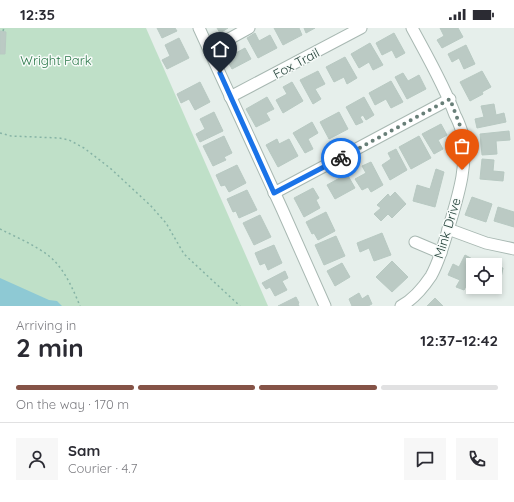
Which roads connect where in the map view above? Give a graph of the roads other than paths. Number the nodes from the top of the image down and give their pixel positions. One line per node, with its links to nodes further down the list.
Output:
1 (199, 28): 5 (street)
2 (250, 28): 5 (street)
3 (362, 28): 6 (street, Fox Trail)
4 (412, 28): 7 (street, Mink Drive)
5 (209, 50): 6 (street)
6 (230, 97): 8 (street)
7 (450, 99): 8 (street); 9 (street, Mink Drive)
8 (274, 193): 13 (street)
9 (448, 229): 11 (street); 12 (street, Mink Drive)
10 (415, 242): 12 (street)
11 (514, 249)
12 (441, 253): 14 (street, Mink Drive)
13 (325, 306)
14 (401, 306)

